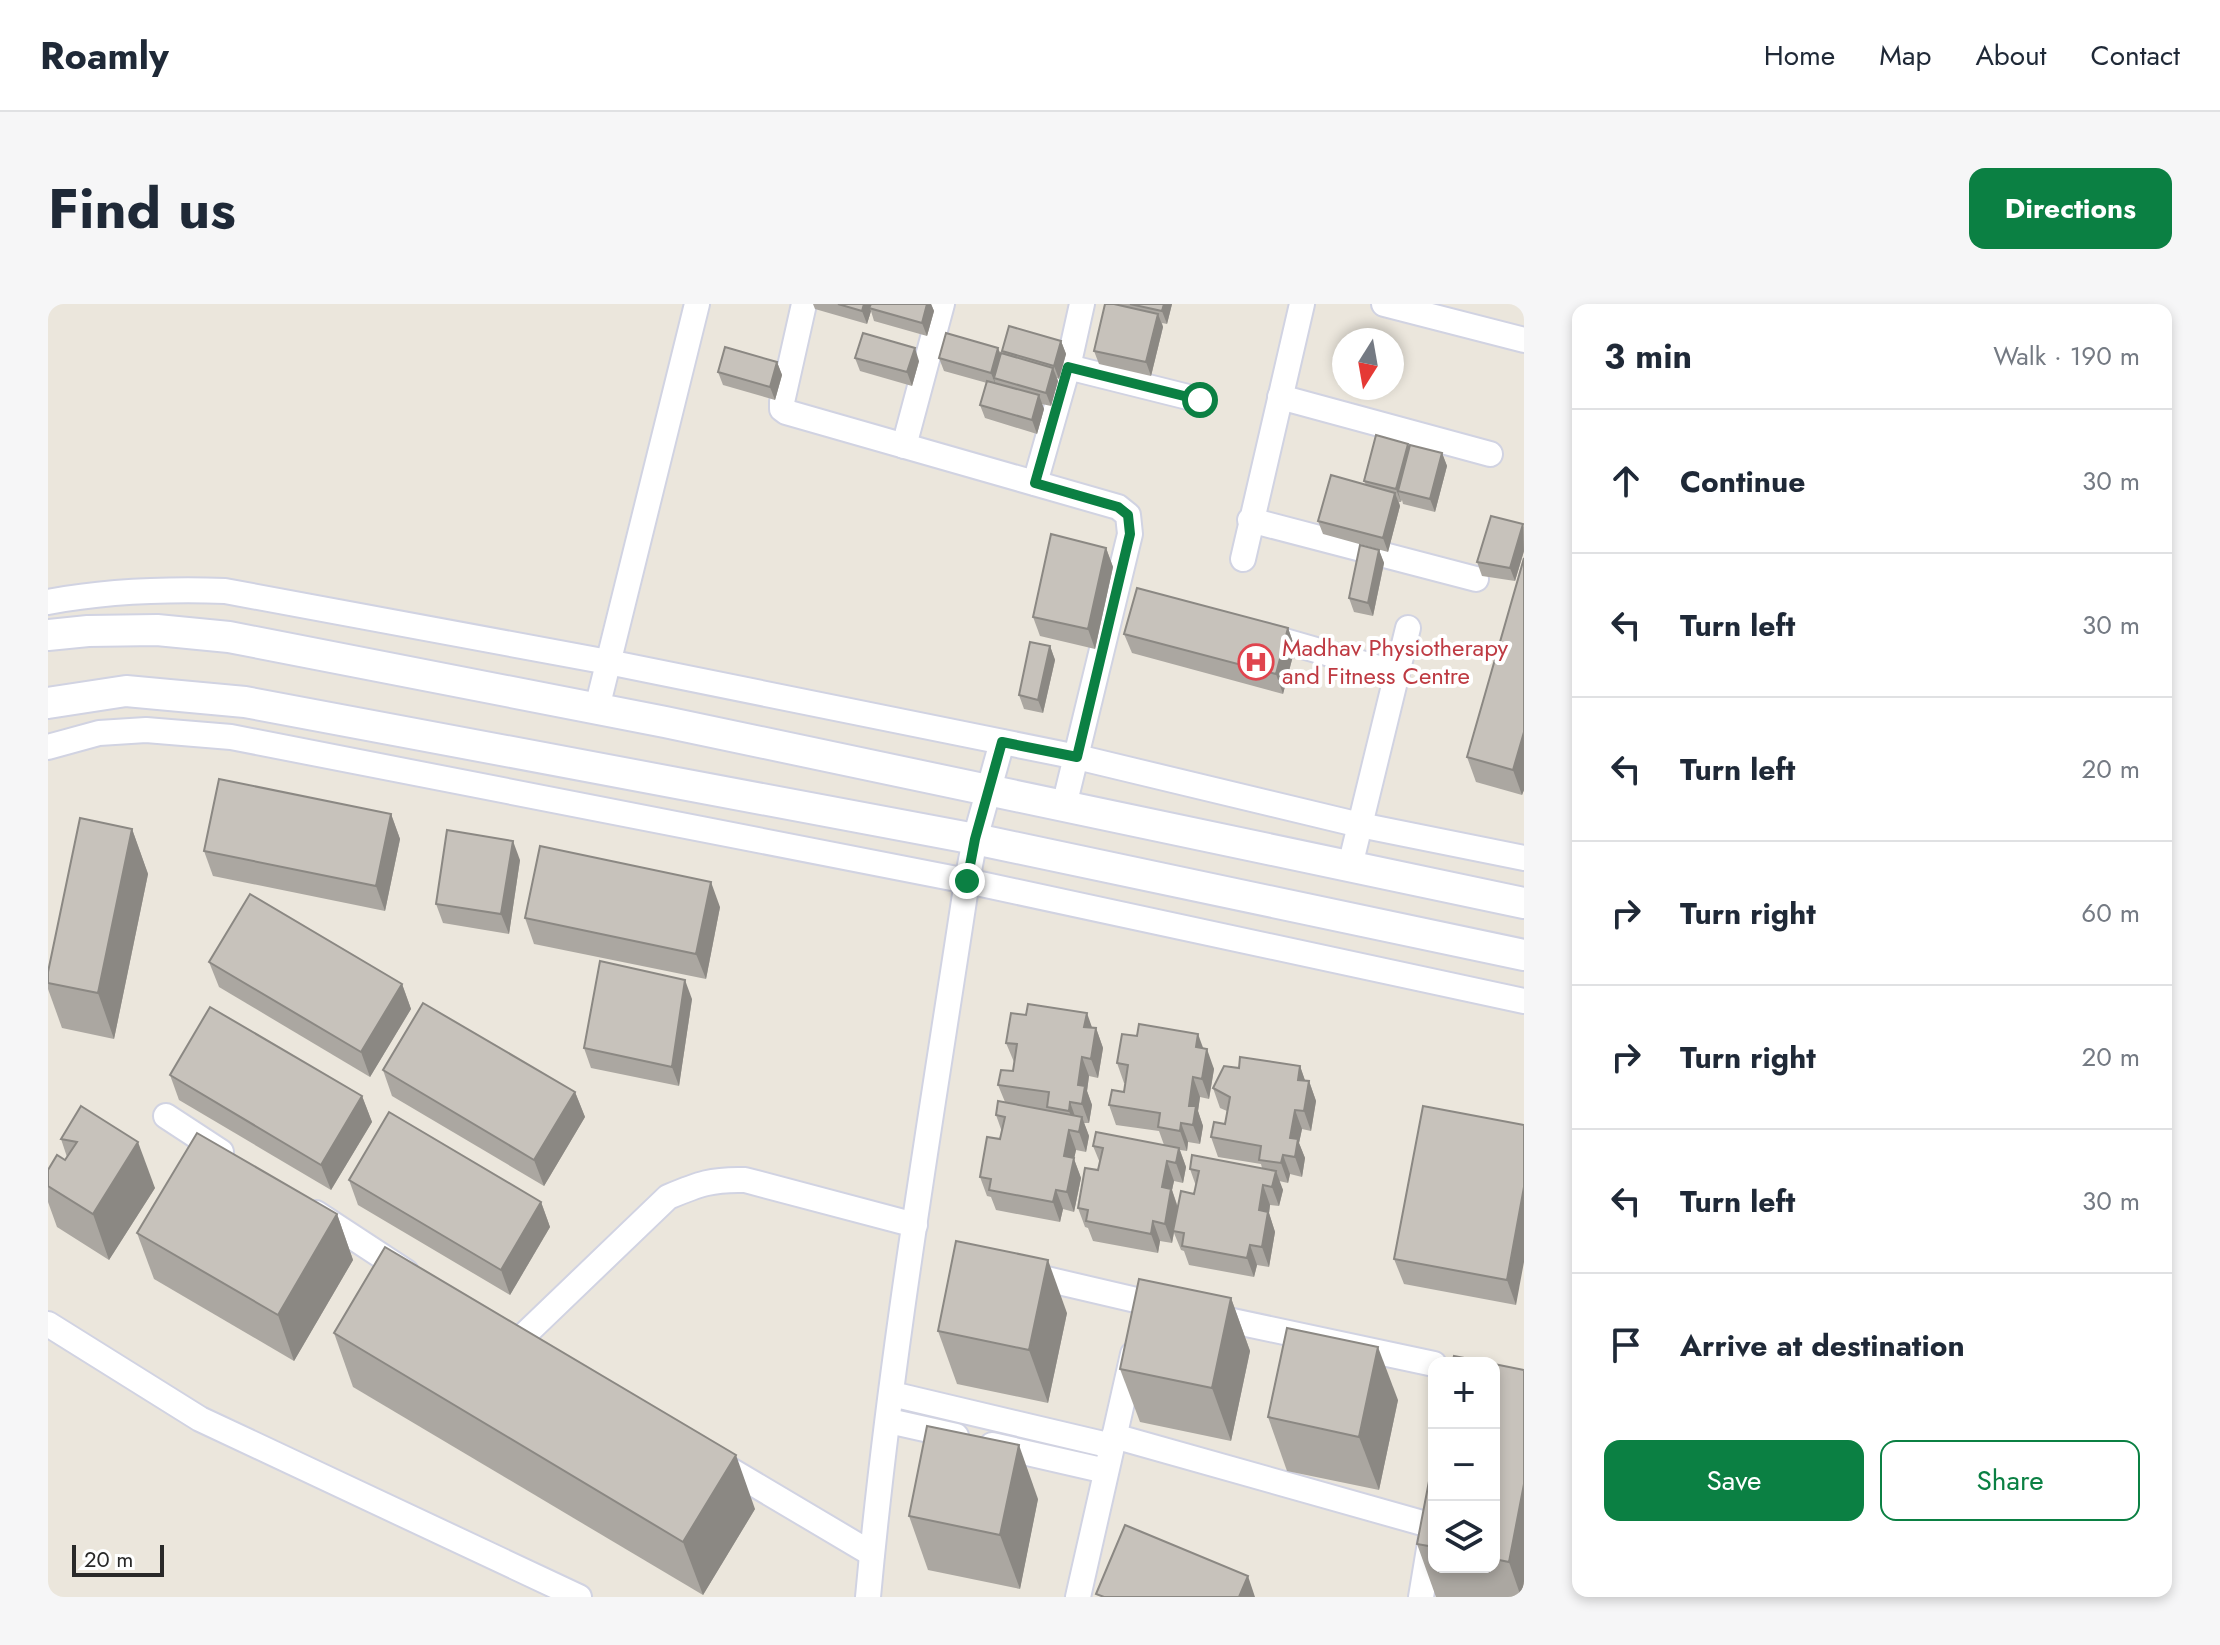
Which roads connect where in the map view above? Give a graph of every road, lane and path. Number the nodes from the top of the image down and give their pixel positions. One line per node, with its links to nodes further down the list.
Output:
1 (697, 304): 21 (street)
2 (804, 304): 11 (street)
3 (942, 304): 11 (street)
4 (1082, 304): 8 (street)
5 (1302, 304): 9 (street)
6 (1384, 304): 7 (street)
7 (1524, 340)
8 (1068, 367): 10 (street); 13 (street)
9 (1280, 397): 12 (street); 14 (street)
10 (1200, 400)
11 (904, 446): 13 (street)
12 (1490, 454)
13 (1035, 483): 27 (street)
14 (1250, 520): 15 (street); 16 (street)
15 (1243, 559)
16 (1476, 579)
17 (48, 602): 21 (street)
18 (1408, 628): 22 (street)
19 (1249, 631): 22 (street)
20 (48, 635): 24 (street)
21 (608, 662): 24 (street); 25 (street)
22 (1396, 673): 30 (street)
23 (48, 703): 31 (street)
24 (597, 708): 28 (street)
25 (1002, 742): 27 (street); 28 (street)
26 (48, 747): 34 (street)
27 (1077, 757): 29 (street); 30 (street)
28 (990, 789): 29 (street); 31 (street)
29 (1064, 806): 33 (street)
30 (1360, 825): 32 (street); 33 (street)
31 (975, 839): 34 (street); 36 (street)
32 (1524, 858)
33 (1350, 866): 35 (street)
34 (967, 881): 37 (street); 41 (street)
35 (1524, 903)
36 (1524, 955)
37 (1524, 1001)
38 (166, 1116): 39 (street)
39 (244, 1167)
40 (295, 1200): 43 (street)
41 (915, 1225): 46 (street); 48 (street)
42 (1042, 1278): 44 (street)
43 (425, 1284)
44 (1141, 1317): 47 (street); 50 (street)
45 (48, 1324): 56 (street)
46 (543, 1359)
47 (1428, 1363)
48 (892, 1394): 49 (street); 50 (street)
49 (889, 1421): 52 (street); 54 (street)
50 (1113, 1441): 52 (street); 53 (street)
51 (694, 1448): 54 (street)
52 (1106, 1471): 58 (street)
53 (1428, 1522)
54 (872, 1554): 57 (street)
55 (1428, 1558): 59 (street)
56 (579, 1597)
57 (868, 1597)
58 (1078, 1597)
59 (1421, 1597)

